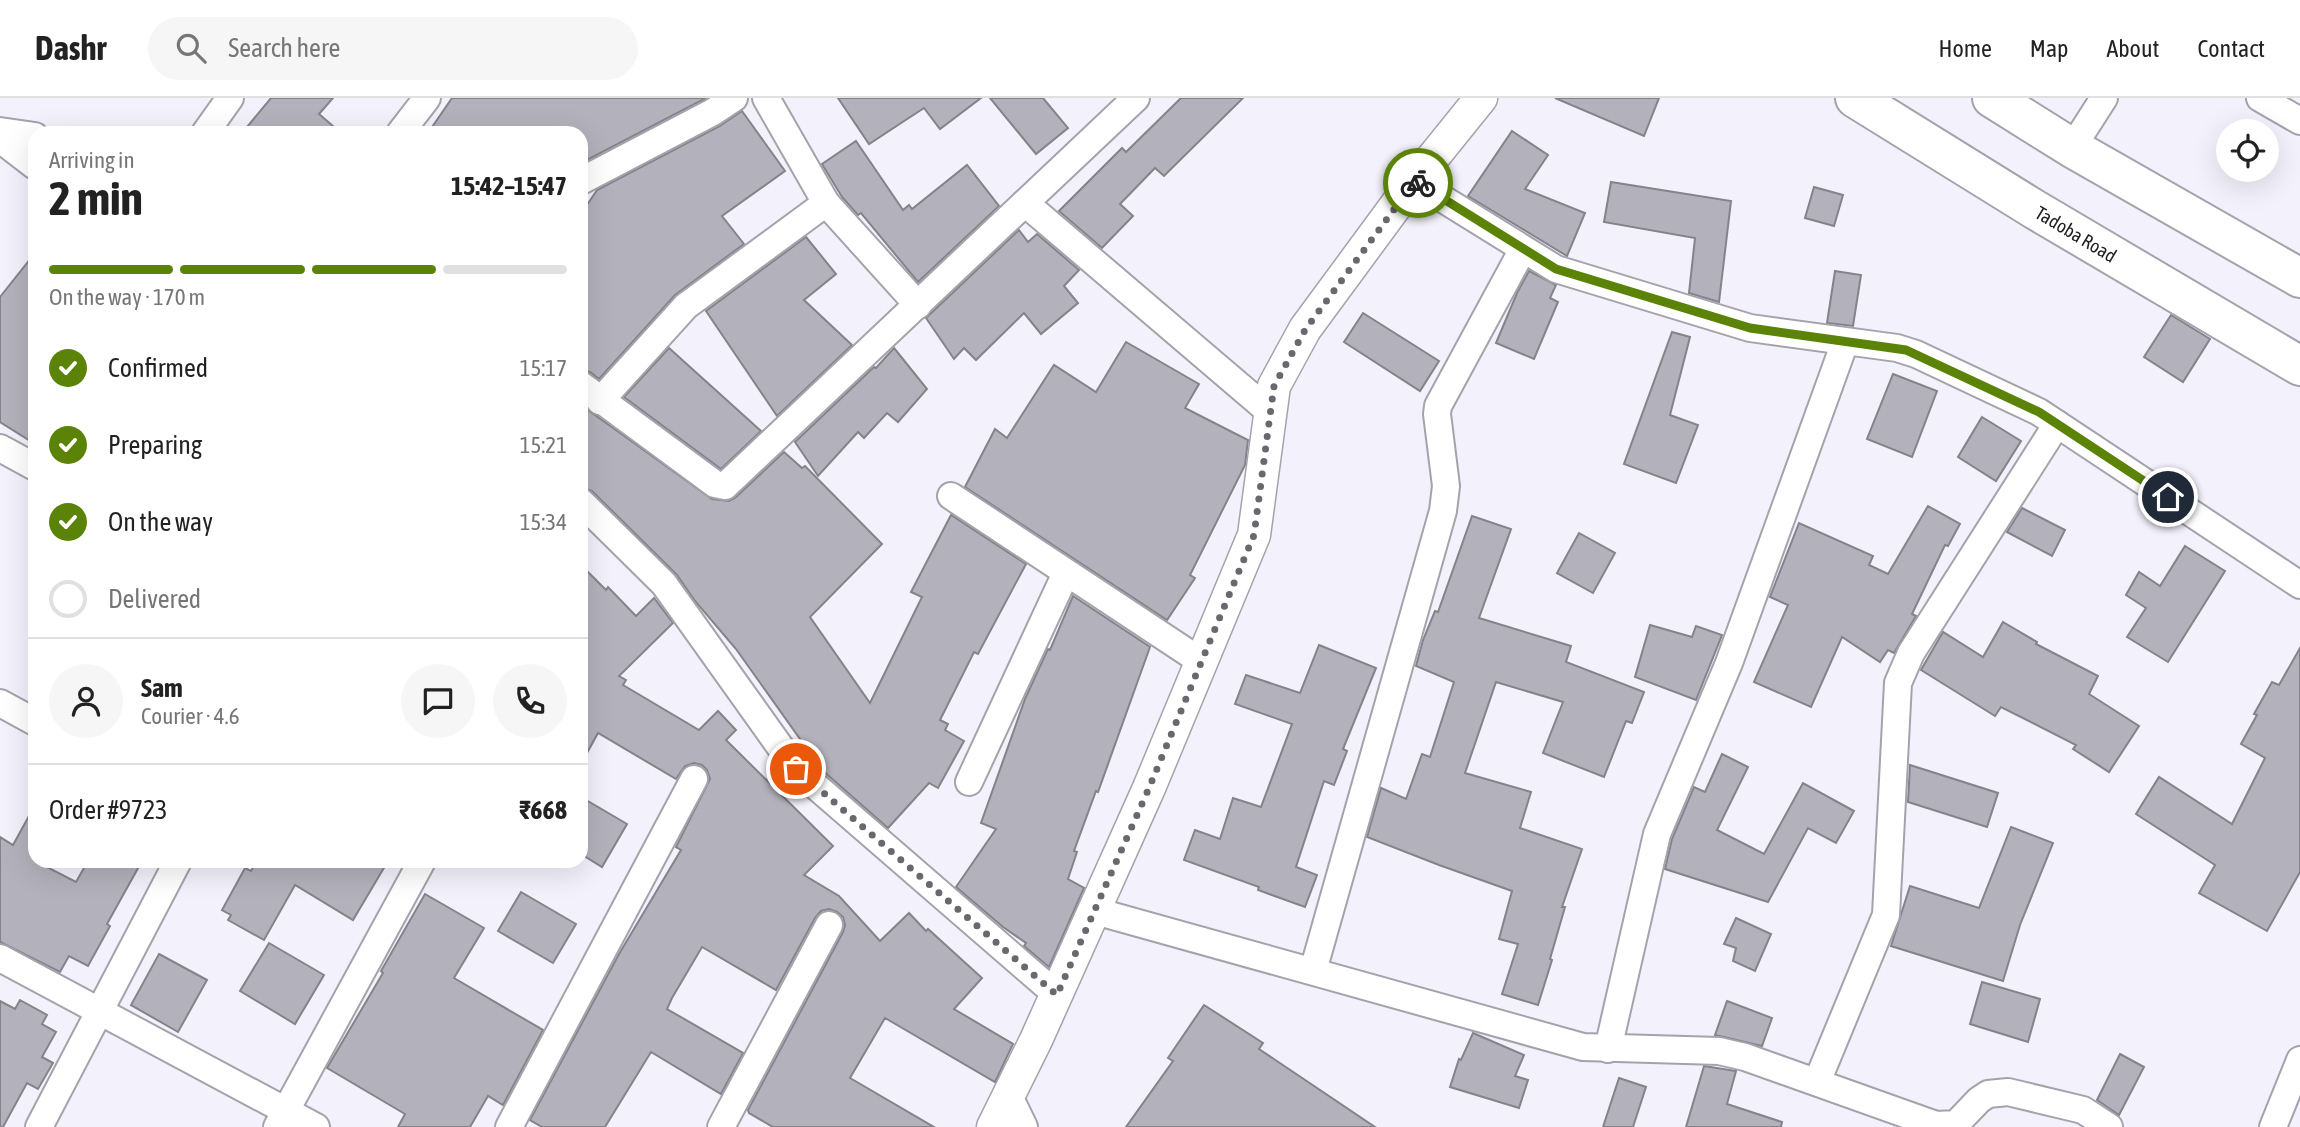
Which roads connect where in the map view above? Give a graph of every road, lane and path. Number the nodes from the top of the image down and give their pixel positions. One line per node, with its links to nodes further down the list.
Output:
1 (230, 98): 12 (street)
2 (426, 98): 13 (street)
3 (734, 98): 19 (street)
4 (766, 98): 21 (street)
5 (1136, 98): 22 (street)
6 (1481, 98): 20 (street)
7 (1855, 98): 27 (main road, Tadoba Road)
8 (1992, 98): 17 (main road)
9 (2104, 98): 17 (street)
10 (2260, 98): 11 (street)
11 (2300, 121)
12 (210, 126)
13 (405, 126)
14 (0, 131): 15 (street)
15 (28, 135)
16 (0, 139): 18 (street)
17 (2072, 148): 24 (main road)
18 (28, 161)
19 (588, 177)
20 (1415, 181): 23 (street); 29 (street)
21 (825, 202): 25 (street); 28 (street)
22 (1025, 204): 25 (street); 29 (street)
23 (1523, 250): 26 (street); 47 (street)
24 (2300, 278)
25 (918, 305): 28 (street)
26 (1845, 342): 30 (street); 50 (street)
27 (2300, 366)
28 (590, 393)
29 (1270, 412): 37 (street)
30 (2057, 424): 36 (street); 52 (street)
31 (0, 448): 32 (street)
32 (28, 463)
33 (951, 496): 35 (street)
34 (588, 509): 48 (street)
35 (1066, 573): 37 (street); 41 (street)
36 (2300, 585)
37 (1202, 662): 44 (street)
38 (0, 703): 39 (street)
39 (28, 718)
40 (694, 779): 57 (street)
41 (969, 782)
42 (174, 868): 49 (street)
43 (418, 868): 54 (street)
44 (1095, 911): 47 (street); 48 (street)
45 (828, 925): 58 (street)
46 (0, 958): 49 (street)
47 (1313, 971): 50 (street)
48 (1057, 995): 53 (street)
49 (99, 1012): 54 (street); 55 (street)
50 (1608, 1048): 52 (street)
51 (2300, 1060): 62 (street)
52 (1817, 1082): 61 (street)
53 (1009, 1096): 59 (street); 60 (street)
54 (281, 1119): 56 (street)
55 (39, 1127)
56 (316, 1127)
57 (509, 1127)
58 (721, 1127)
59 (993, 1127)
60 (1024, 1127)
61 (2109, 1127)
62 (2273, 1127)

